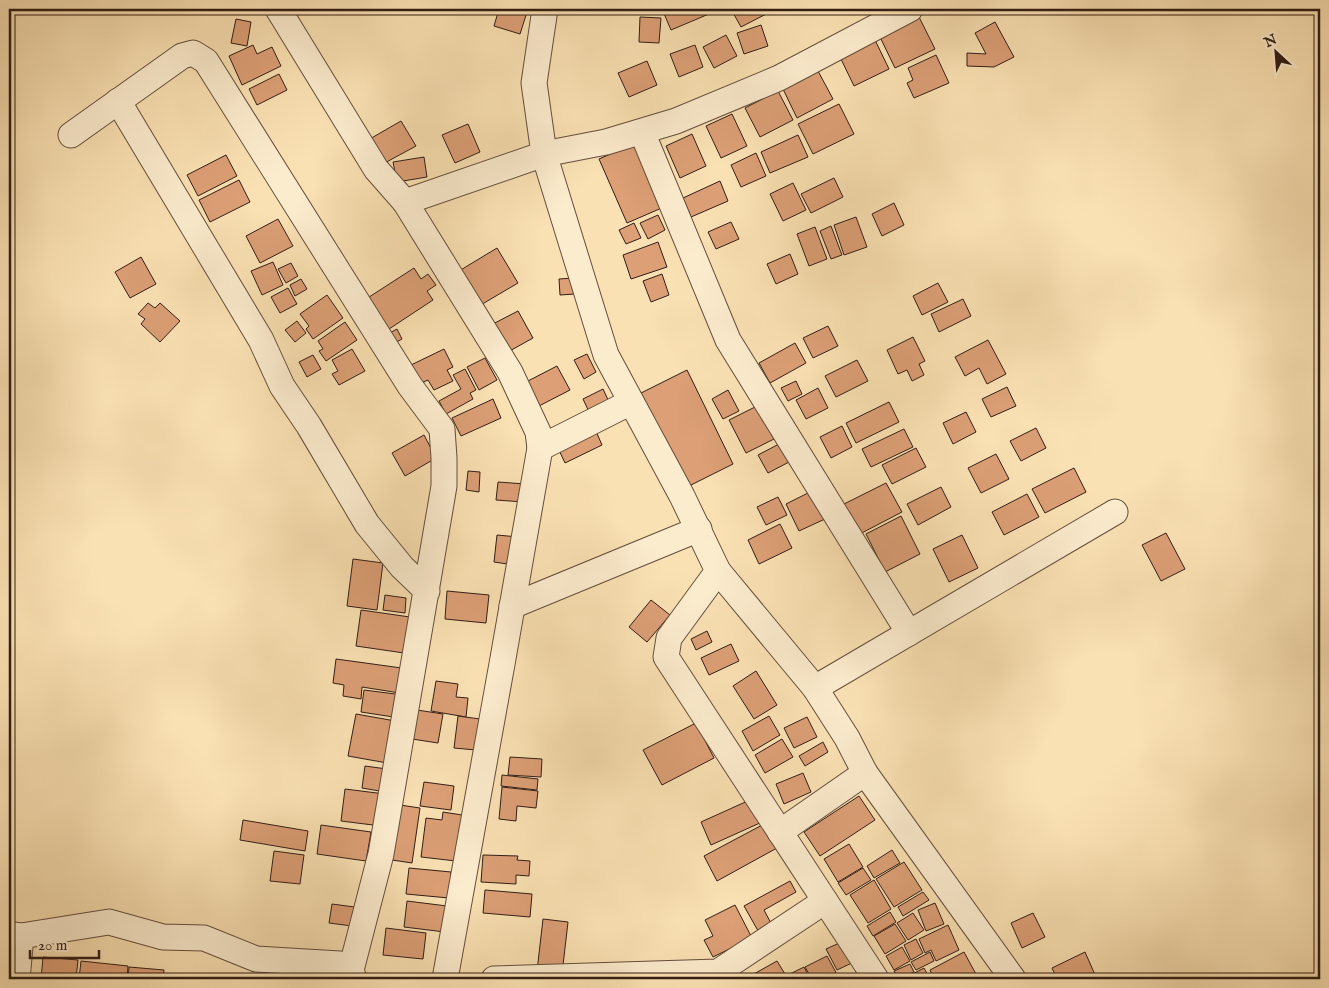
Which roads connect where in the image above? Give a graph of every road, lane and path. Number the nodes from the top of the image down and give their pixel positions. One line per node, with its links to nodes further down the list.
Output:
1 (278, 9): 8 (street)
2 (545, 9): 7 (street)
3 (910, 9): 5 (street)
4 (118, 101): 6 (street); 14 (street); 14 (street)
5 (642, 132): 7 (street); 16 (street)
6 (71, 135)
7 (544, 154): 8 (street); 9 (street)
8 (405, 202): 10 (street)
9 (631, 402): 10 (street); 12 (street)
10 (540, 448): 15 (street)
11 (1115, 512): 16 (street)
12 (699, 529): 13 (street); 15 (street)
13 (718, 571): 17 (street); 19 (street)
14 (427, 592): 22 (street)
15 (512, 606): 24 (street)
16 (909, 633): 17 (street)
17 (815, 688): 18 (street)
18 (865, 773): 19 (street); 27 (street)
19 (780, 832): 20 (street)
20 (825, 901): 25 (street); 26 (street)
21 (15, 935): 22 (street); 23 (street)
22 (353, 975)
23 (17, 979)
24 (445, 979)
25 (494, 979)
26 (876, 979)
27 (1013, 979)

